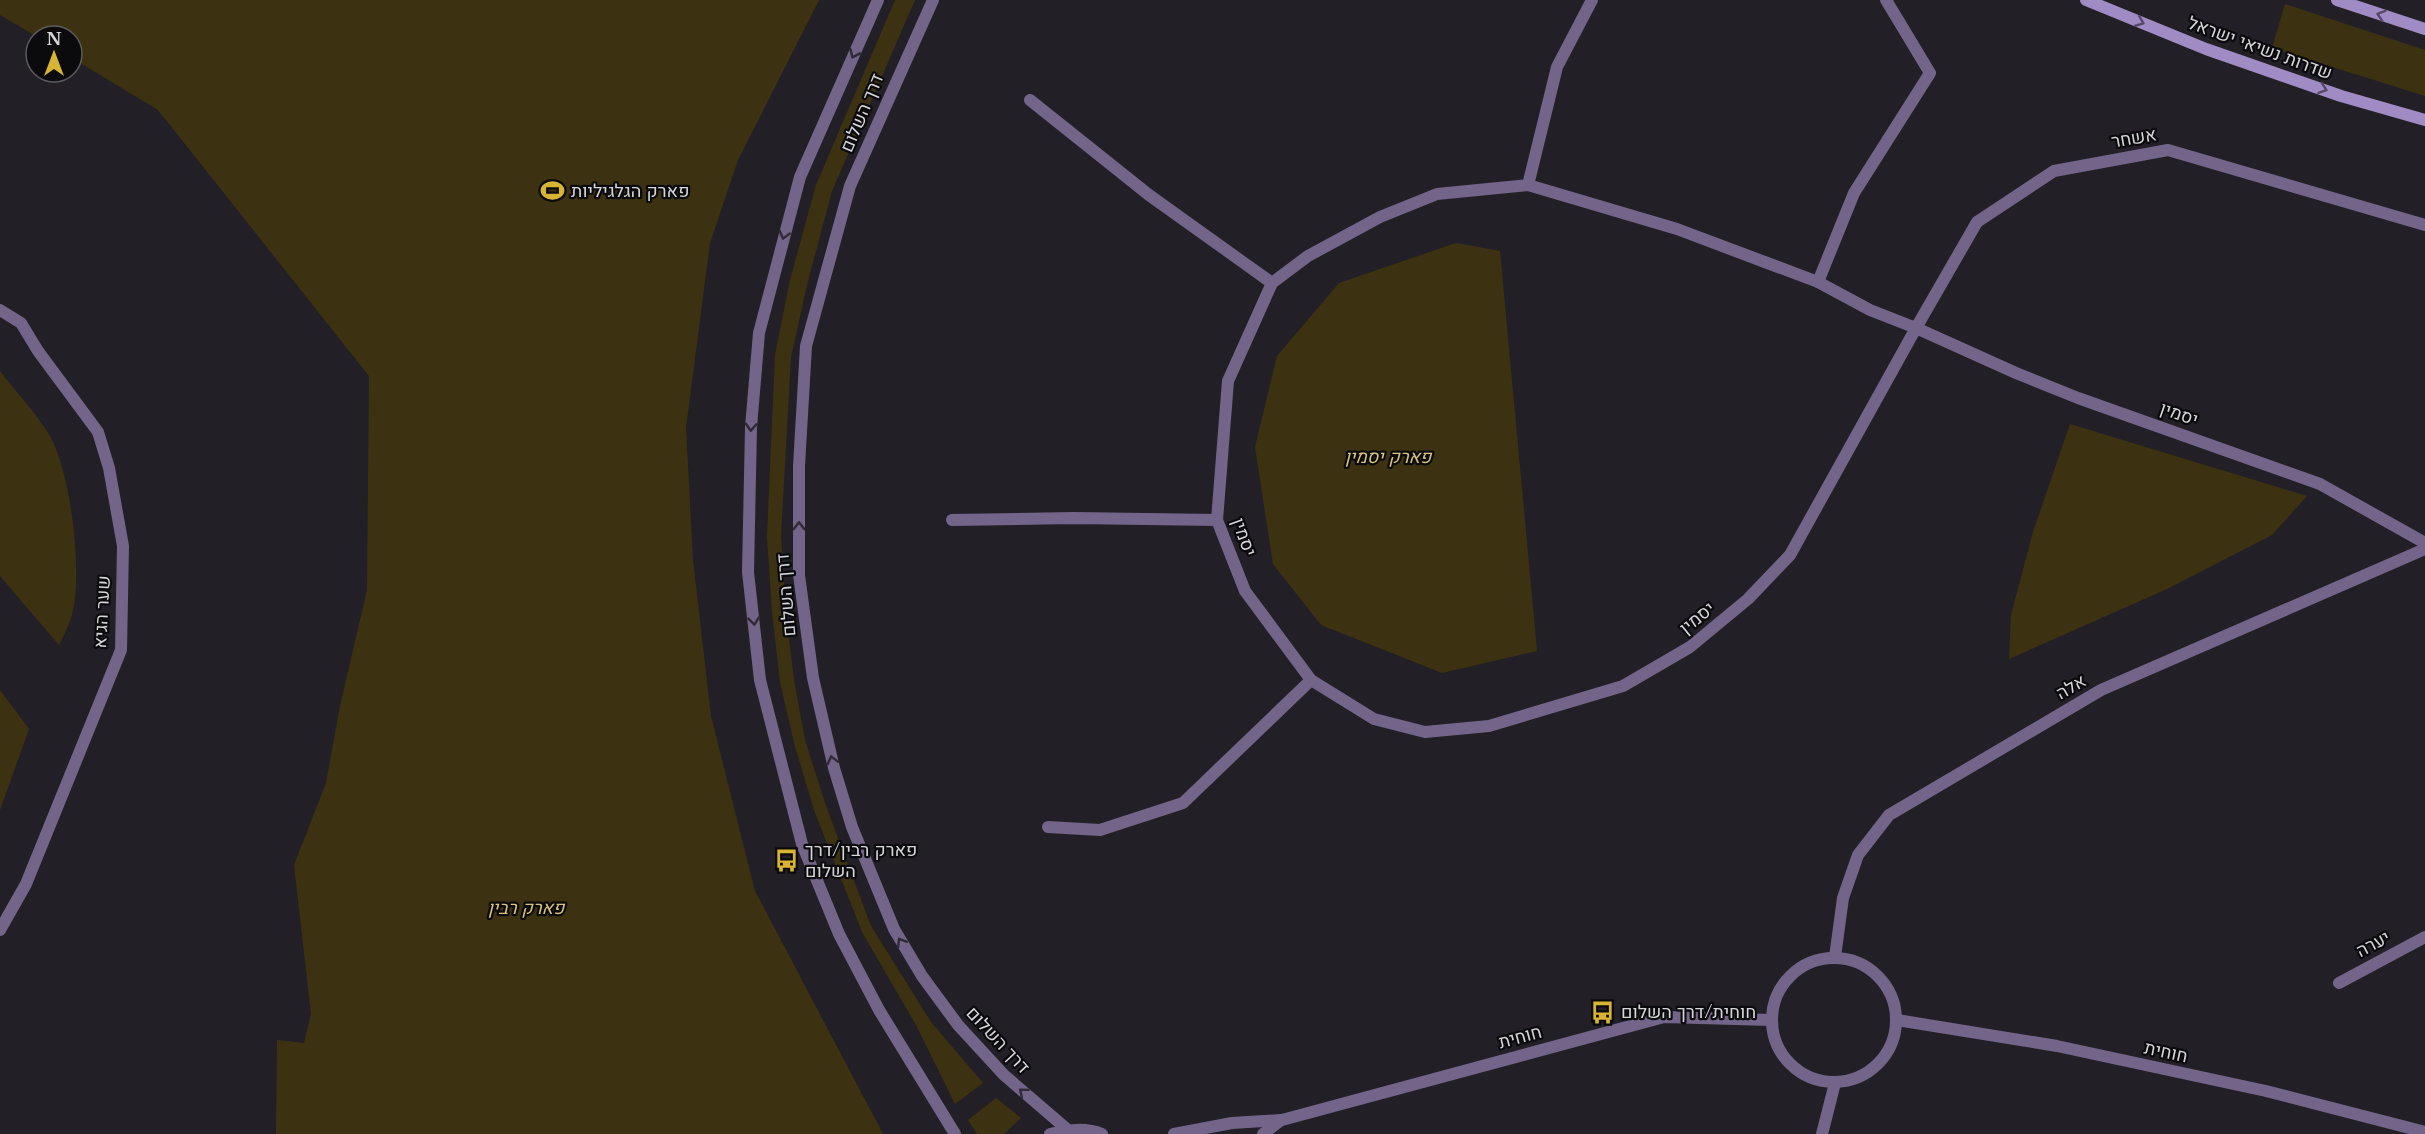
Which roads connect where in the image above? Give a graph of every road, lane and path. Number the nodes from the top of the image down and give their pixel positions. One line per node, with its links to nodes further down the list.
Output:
1 (878, 0): 32 (street, דרך השלום, one-way to 32)
2 (933, 0): 30 (street, דרך השלום, one-way to 2)
3 (1592, 0): 10 (street)
4 (1886, 0): 12 (street)
5 (2086, 0): 9 (main road, שדרות נשיאי ישראל, one-way to 9)
6 (2337, 0): 7 (main road, one-way to 6)
7 (2425, 29)
8 (1030, 100): 13 (street)
9 (2425, 120)
10 (1528, 185): 12 (street, יסמין); 13 (street, יסמין)
11 (2425, 225): 15 (street, אשחר)
12 (1818, 282): 15 (street, יסמין)
13 (1272, 283): 17 (street, יסמין)
14 (0, 310): 22 (street, שער הגיא)
15 (1916, 328): 18 (street, יסמין); 20 (street, יסמין)
16 (952, 520): 17 (street)
17 (1217, 520): 20 (street, יסמין)
18 (2425, 543)
19 (2425, 549): 24 (street, אלה)
20 (1311, 680): 21 (street)
21 (1048, 826)
22 (0, 930)
23 (2425, 938): 25 (street, יערה)
24 (1835, 957): 26 (street); 27 (street)
25 (2339, 983)
26 (1771, 1020): 28 (street); 29 (street, חוחית)
27 (1897, 1020): 28 (street); 31 (street, חוחית)
28 (1835, 1083): 37 (street)
29 (1282, 1120): 35 (street, חוחית); 36 (street, חוחית)
30 (1068, 1130): 33 (street); 34 (street)
31 (2425, 1132)
32 (955, 1134)
33 (1050, 1134)
34 (1102, 1134)
35 (1174, 1134)
36 (1263, 1134)
37 (1822, 1134)

